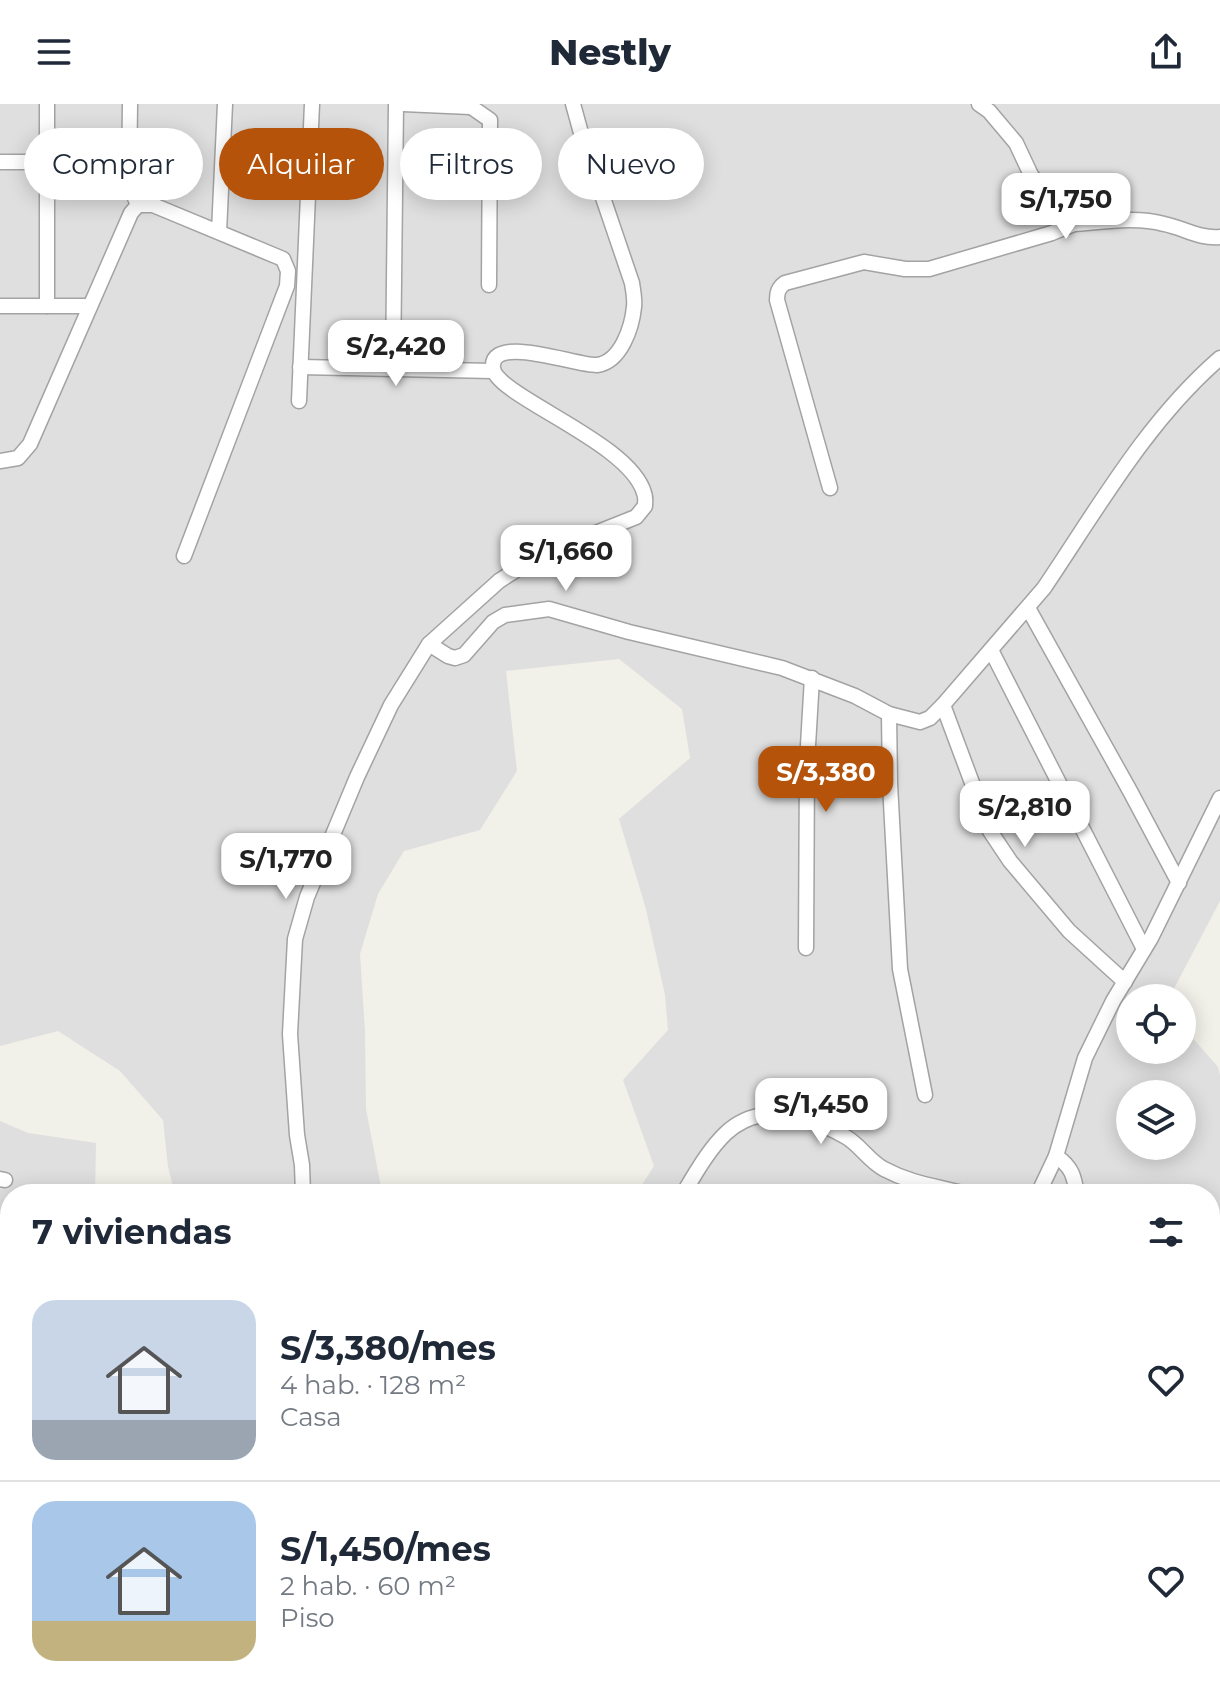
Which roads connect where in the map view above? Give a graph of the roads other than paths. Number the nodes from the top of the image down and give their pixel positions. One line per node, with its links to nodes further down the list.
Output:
1 (47, 104): 10 (street)
2 (130, 104): 14 (street)
3 (225, 104): 16 (street)
4 (312, 104): 23 (street)
5 (396, 104): 24 (street)
6 (403, 104): 9 (street)
7 (573, 104): 25 (street)
8 (979, 104): 15 (street)
9 (468, 105): 18 (street)
10 (47, 128)
11 (0, 162): 12 (street)
12 (24, 162)
13 (47, 200): 20 (street)
14 (138, 205): 16 (street); 21 (street)
15 (1074, 224): 17 (street); 28 (street)
16 (219, 232): 29 (street)
17 (1220, 237)
18 (489, 285)
19 (0, 306): 20 (street)
20 (47, 306): 21 (street)
21 (90, 306): 27 (street)
22 (1220, 358): 30 (street)
23 (300, 367): 24 (street); 26 (street)
24 (393, 369): 25 (street)
25 (493, 371): 31 (street)
26 (299, 401)
27 (0, 461)
28 (830, 488)
29 (184, 556)
30 (1028, 608): 32 (street); 37 (street)
31 (429, 644): 33 (street); 43 (street)
32 (991, 650): 34 (street); 39 (street)
33 (812, 678): 35 (street); 38 (street)
34 (943, 705): 35 (street); 40 (street)
35 (889, 714): 41 (street)
36 (1220, 798): 37 (street)
37 (1179, 883): 39 (street)
38 (806, 948)
39 (1144, 949): 40 (street)
40 (1125, 982): 42 (street)
41 (925, 1095)
42 (1056, 1156): 46 (street); 47 (street)
43 (303, 1184)
44 (689, 1184): 45 (street)
45 (920, 1184)
46 (1043, 1184)
47 (1075, 1184)

